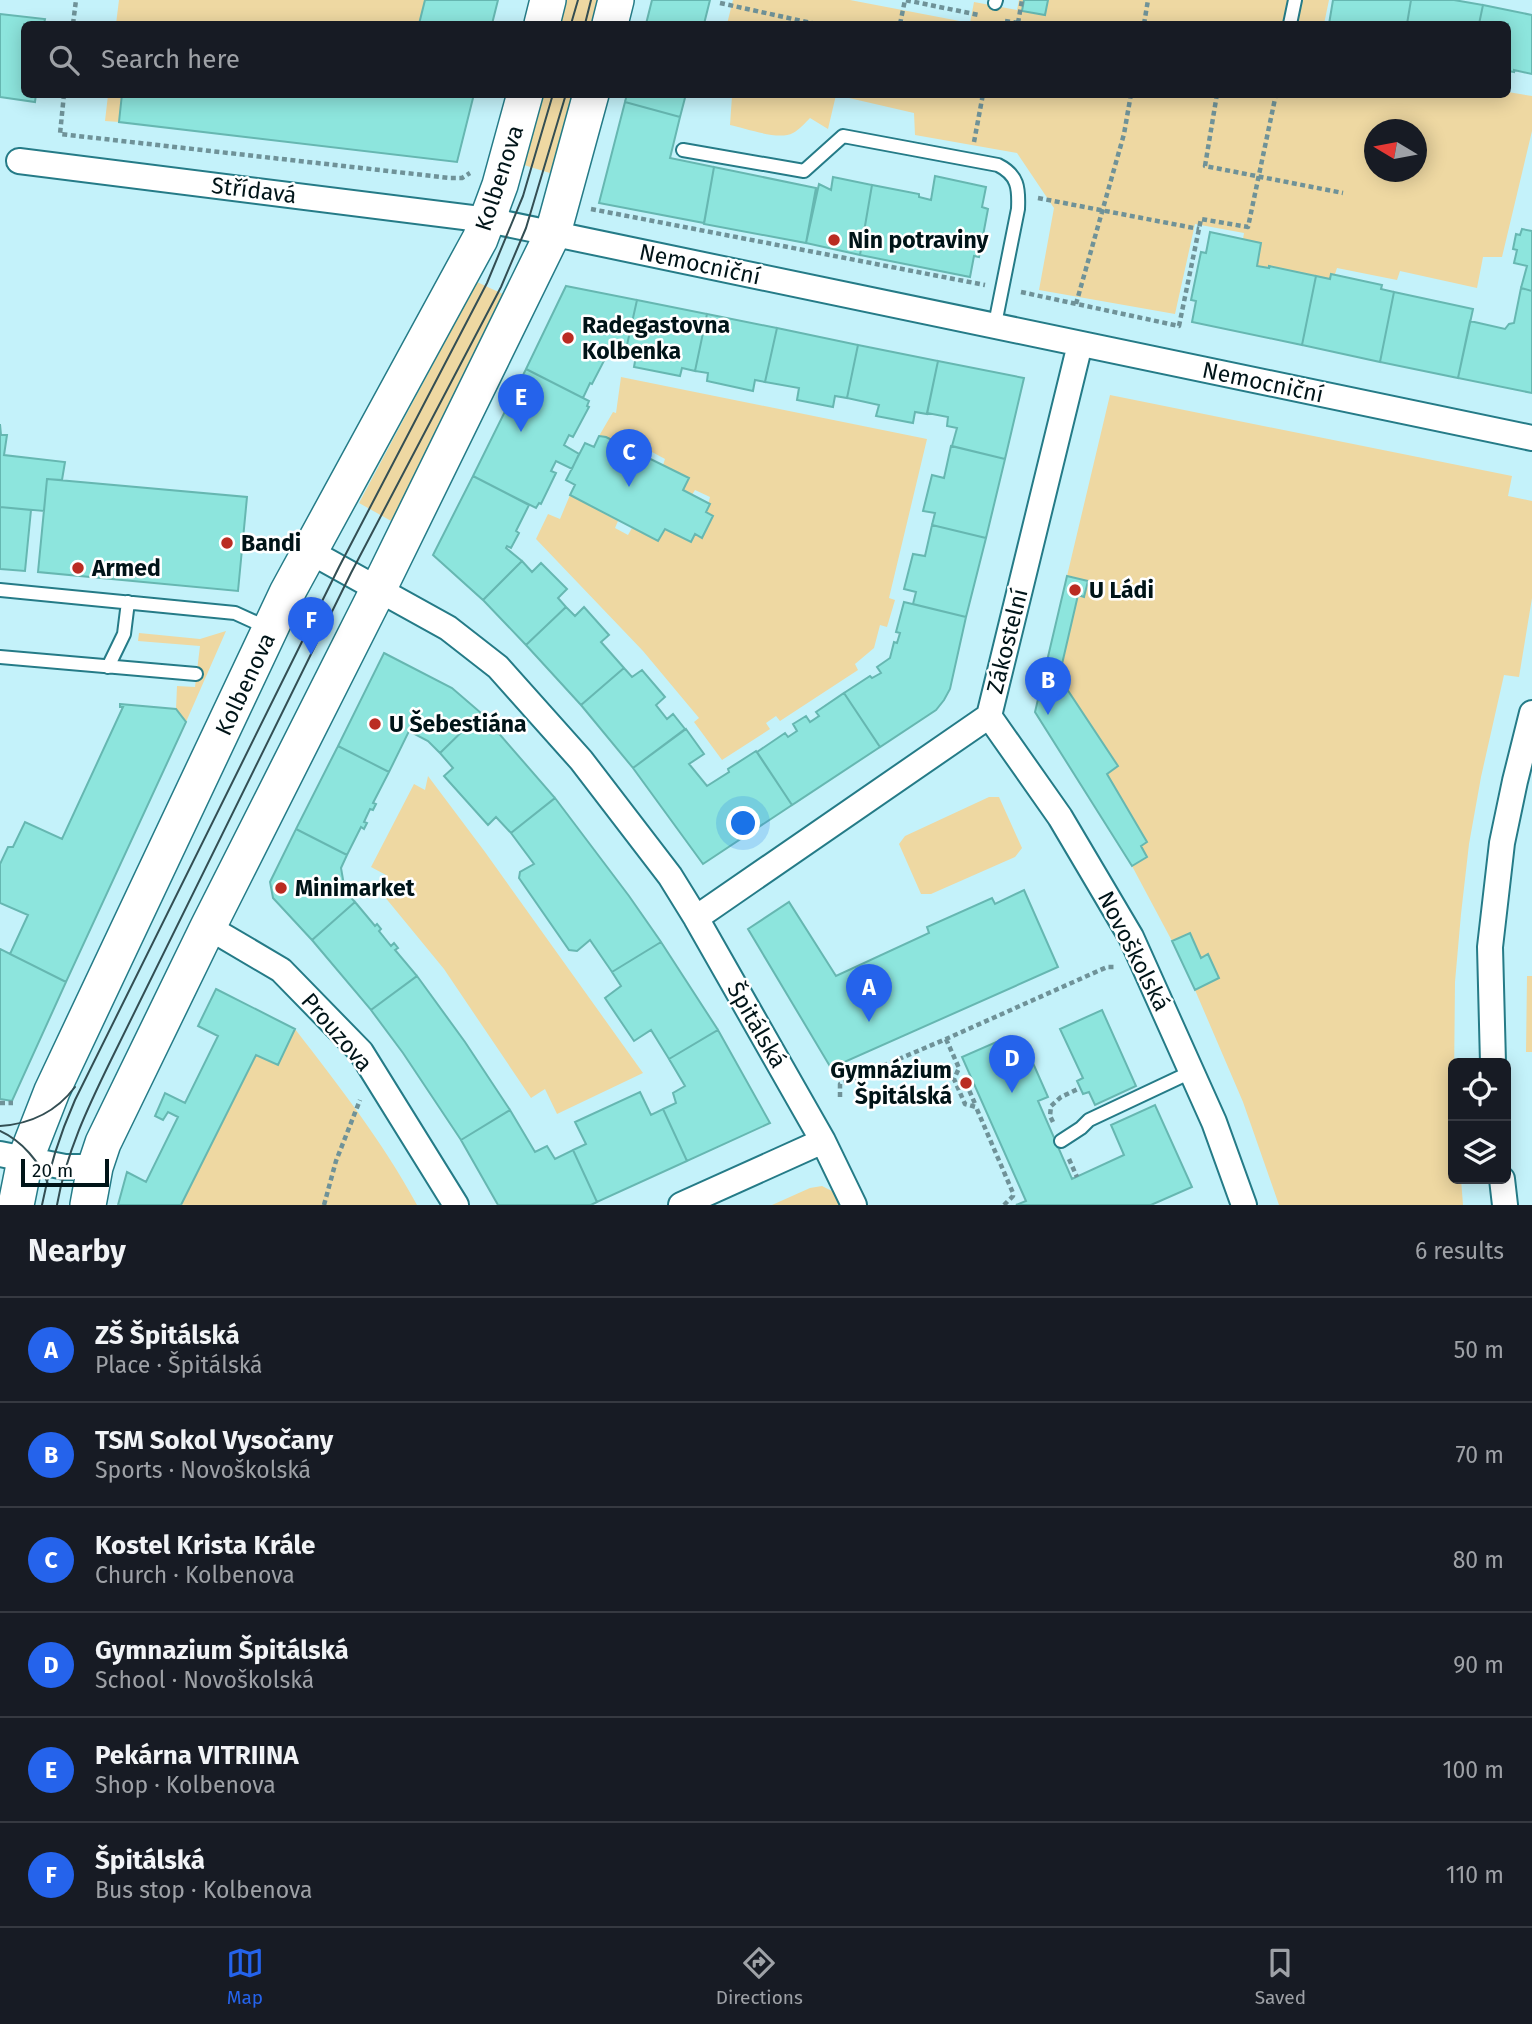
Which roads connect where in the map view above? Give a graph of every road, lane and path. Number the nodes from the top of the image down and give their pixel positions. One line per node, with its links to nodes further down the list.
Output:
1 (76, 0): 10 (path)
2 (548, 0): 11 (main road)
3 (616, 0): 12 (main road)
4 (1022, 0): 16 (path)
5 (1148, 0): 17 (path)
6 (1295, 0): 18 (lane)
7 (720, 3): 13 (path)
8 (985, 17): 14 (path)
9 (998, 19): 15 (path)
10 (73, 21)
11 (543, 21)
12 (611, 21)
13 (802, 21)
14 (901, 21)
15 (1008, 21)
16 (1018, 21)
17 (1144, 21)
18 (1291, 21)
19 (64, 98): 28 (path)
20 (524, 98): 32 (main road, Kolbenova)
21 (590, 98): 34 (main road)
22 (982, 98): 26 (path)
23 (1130, 98): 31 (path)
24 (1216, 98): 29 (path)
25 (684, 150): 26 (lane)
26 (971, 160): 30 (lane)
27 (19, 161): 32 (street, Střídavá)
28 (450, 178)
29 (1343, 193)
30 (1019, 195): 31 (path); 36 (lane)
31 (1102, 210): 33 (path); 35 (path)
32 (488, 219): 34 (street, Nemocniční); 39 (main road, Kolbenova)
33 (1199, 229)
34 (553, 233): 36 (street, Nemocniční); 41 (main road)
35 (1076, 304)
36 (995, 324): 37 (street, Nemocniční)
37 (1080, 344): 38 (street, Nemocniční); 48 (street, Zákostelní)
38 (1532, 438)
39 (309, 551): 41 (street, Špitálská); 43 (main road, Kolbenova)
40 (0, 590): 42 (lane)
41 (378, 590): 49 (street, Špitálská); 50 (main road)
42 (128, 602): 43 (lane); 45 (lane)
43 (271, 629): 61 (main road, Kolbenova)
44 (0, 657): 45 (lane)
45 (108, 667): 46 (lane)
46 (196, 674)
47 (1532, 713): 53 (street)
48 (989, 716): 49 (street, Zákostelní); 51 (street, Novoškolská)
49 (696, 918): 59 (street, Špitálská)
50 (208, 927): 62 (main road); 67 (street, Prouzova)
51 (1145, 967): 52 (path); 54 (street, Novoškolská)
52 (946, 1039): 56 (path); 58 (path)
53 (1493, 1058)
54 (1191, 1072): 60 (lane); 71 (street, Novoškolská)
55 (966, 1083): 58 (path)
56 (840, 1097)
57 (360, 1099): 66 (path)
58 (976, 1107): 70 (path)
59 (823, 1141): 68 (street); 69 (street, Špitálská)
60 (1062, 1141)
61 (12, 1157): 62 (street); 64 (main road, Kolbenova)
62 (95, 1167): 65 (main road)
63 (1503, 1184): 72 (street)
64 (16, 1205)
65 (88, 1205)
66 (324, 1205)
67 (456, 1205)
68 (681, 1205)
69 (854, 1205)
70 (1004, 1205)
71 (1244, 1205)
72 (1505, 1205)

